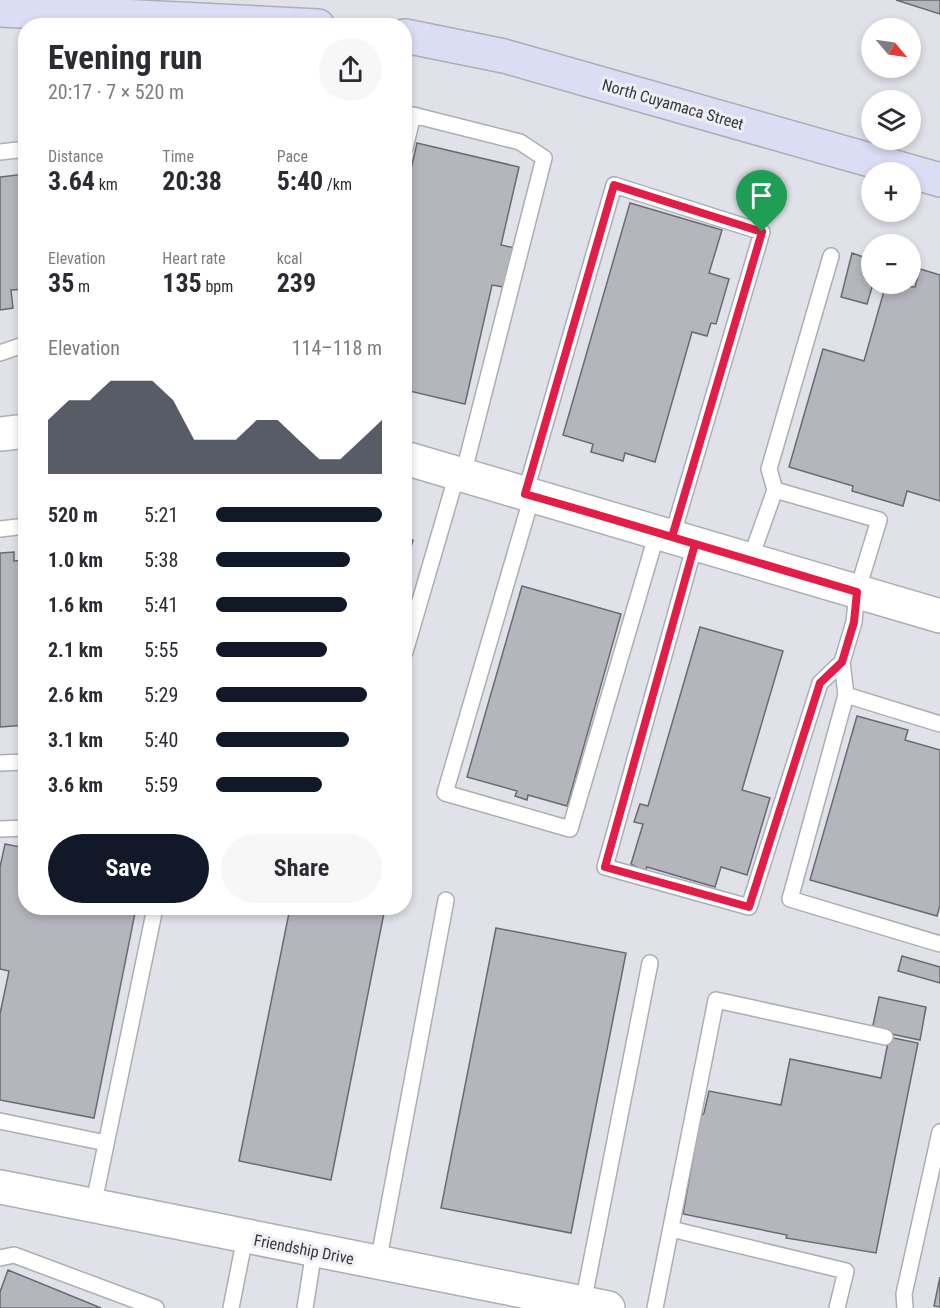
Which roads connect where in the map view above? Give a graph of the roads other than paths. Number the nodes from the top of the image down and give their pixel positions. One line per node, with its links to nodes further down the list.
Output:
1 (0, 10): 2 (main road)
2 (159, 18)
3 (412, 37): 7 (main road, North Cuyamaca Street)
4 (412, 119): 14 (lane)
5 (18, 150): 6 (lane)
6 (0, 153)
7 (940, 180)
8 (831, 256): 15 (lane)
9 (18, 347): 10 (lane)
10 (0, 353)
11 (18, 432): 12 (street)
12 (0, 434)
13 (412, 460): 14 (street)
14 (460, 474): 16 (street); 23 (lane)
15 (775, 490): 20 (lane); 21 (lane)
16 (528, 495): 19 (street); 19 (lane); 19 (lane)
17 (18, 527): 18 (lane)
18 (0, 529)
19 (675, 538): 20 (street); 24 (lane)
20 (750, 560): 21 (street)
21 (857, 592): 22 (street); 24 (lane)
22 (940, 616)
23 (412, 629)
24 (842, 662): 25 (lane)
25 (846, 695): 26 (lane); 33 (lane)
26 (940, 724)
27 (18, 762): 28 (lane)
28 (0, 763)
29 (18, 828): 30 (lane)
30 (0, 829)
31 (446, 900): 45 (lane)
32 (154, 915): 38 (lane)
33 (940, 944)
34 (650, 963): 46 (lane)
35 (885, 1037): 41 (lane)
36 (0, 1121): 38 (lane)
37 (940, 1132): 52 (lane)
38 (106, 1143): 40 (lane)
39 (0, 1187): 40 (street, Friendship Drive)
40 (93, 1208): 42 (street, Friendship Drive)
41 (670, 1230): 50 (lane); 51 (lane)
42 (245, 1237): 43 (street, Friendship Drive); 48 (lane)
43 (314, 1251): 45 (street, Friendship Drive); 49 (lane)
44 (0, 1258): 47 (lane)
45 (378, 1263): 46 (street, Friendship Drive)
46 (595, 1306)
47 (156, 1308)
48 (231, 1308)
49 (305, 1308)
50 (655, 1308)
51 (837, 1308)
52 (905, 1308)

